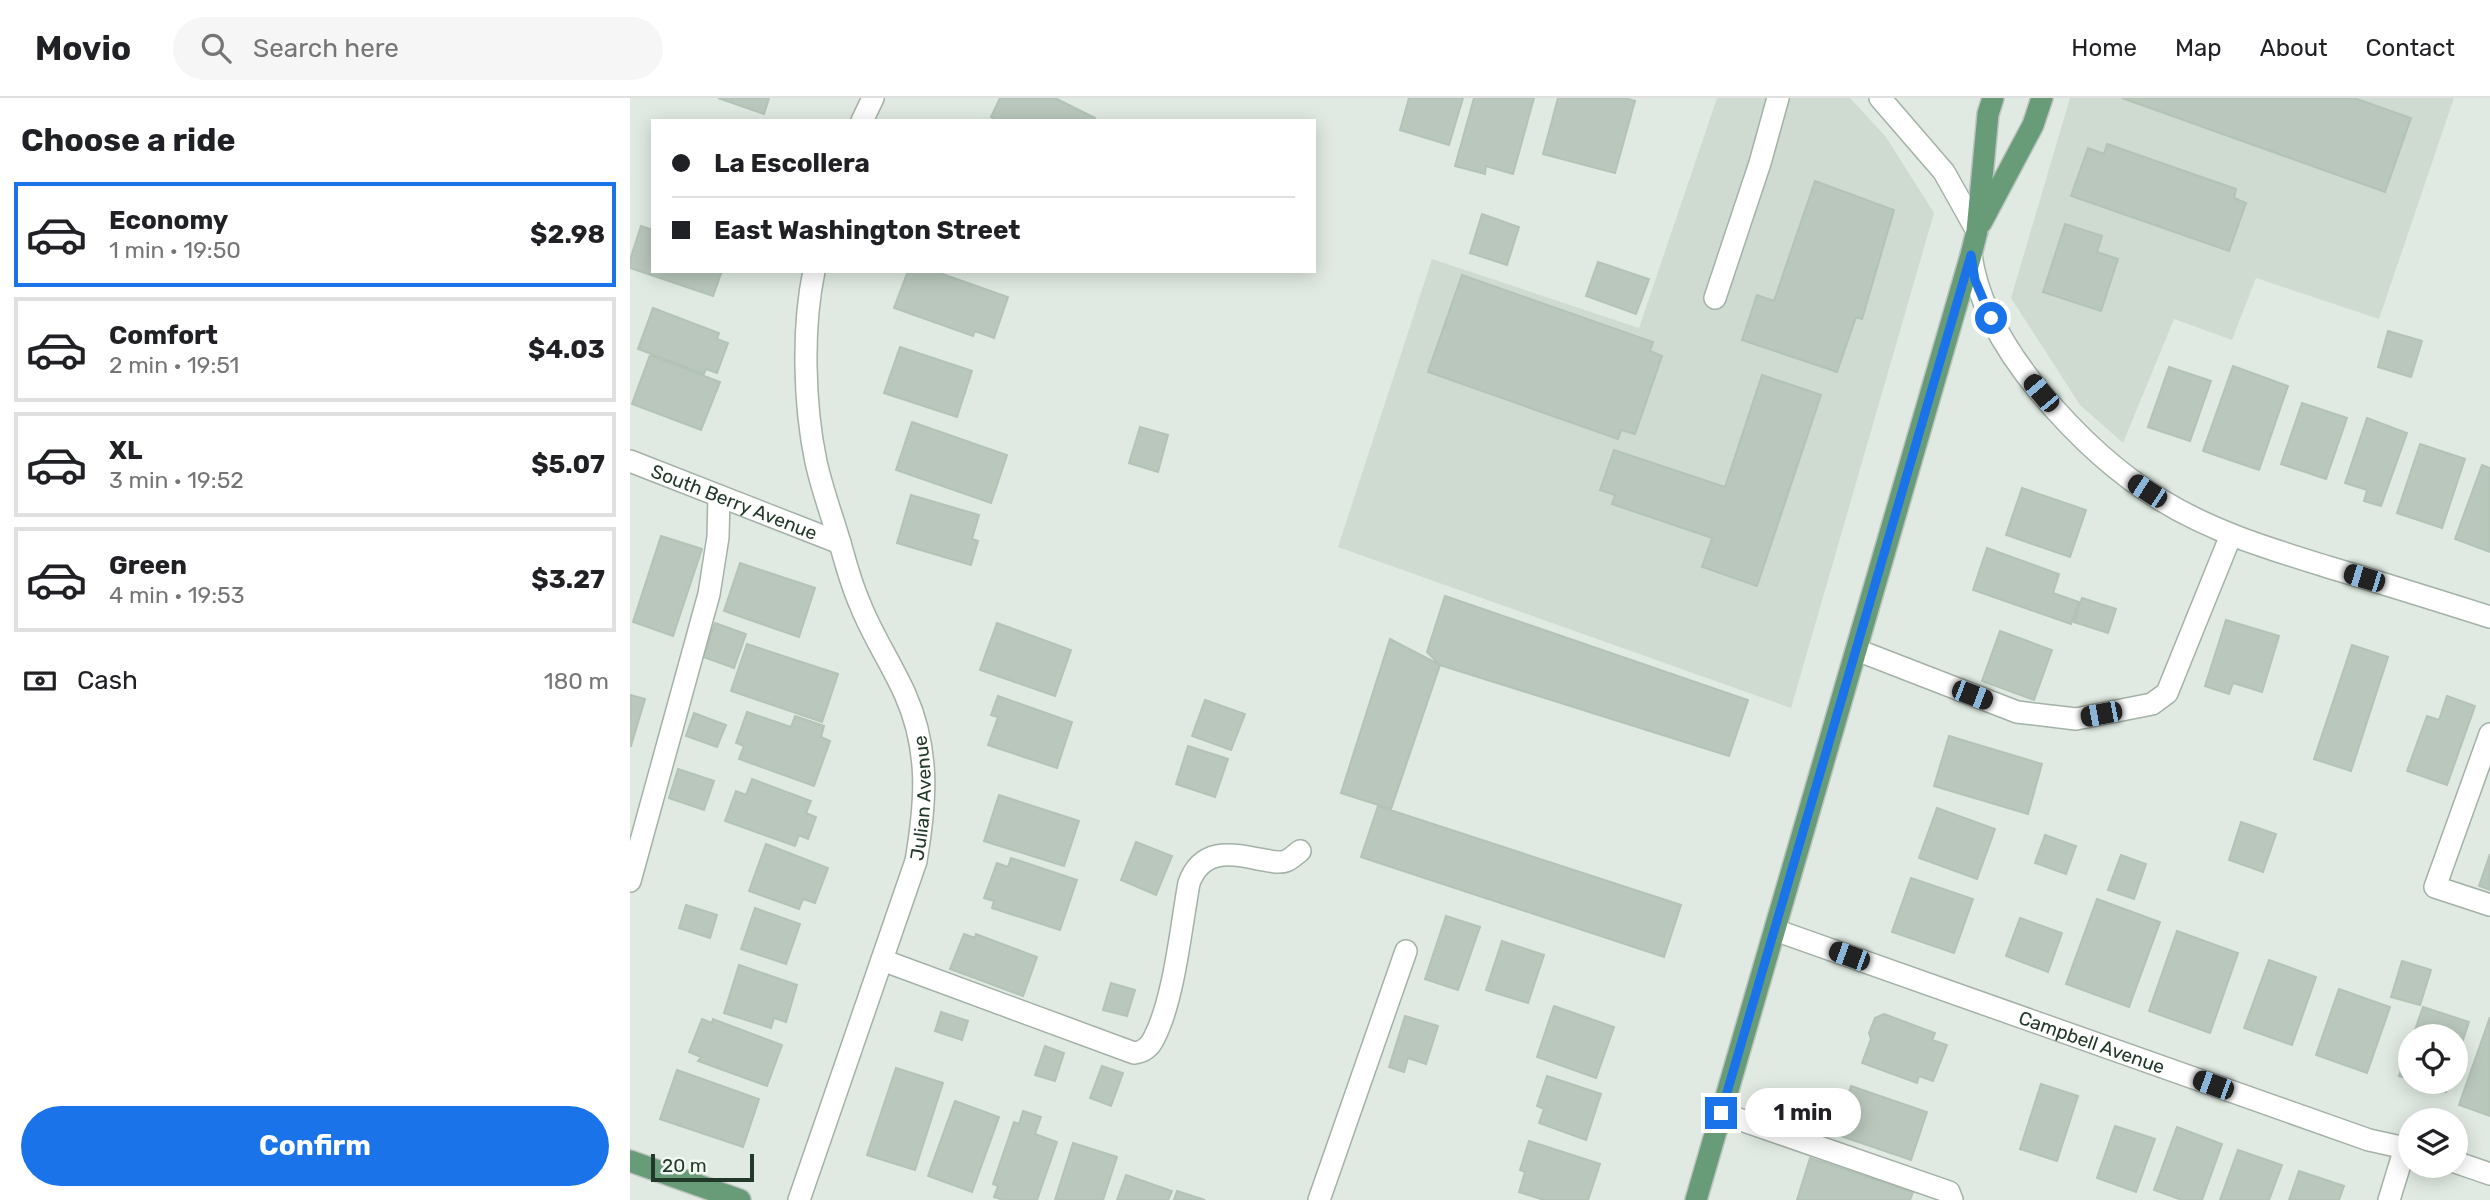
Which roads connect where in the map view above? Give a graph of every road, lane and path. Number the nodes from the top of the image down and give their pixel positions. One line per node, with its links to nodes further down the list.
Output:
1 (873, 98): 6 (street)
2 (1778, 98): 10 (street)
3 (1880, 98): 7 (street)
4 (1993, 98): 7 (main road)
5 (2042, 98): 7 (main road)
6 (863, 119)
7 (1977, 231): 8 (main road)
8 (1971, 255): 13 (street); 16 (main road)
9 (814, 273): 14 (street, Julian Avenue)
10 (1715, 299)
11 (630, 461): 12 (street, South Berry Avenue)
12 (719, 496): 14 (street, South Berry Avenue); 18 (street)
13 (2231, 535): 15 (street); 16 (street)
14 (840, 542): 24 (street, Julian Avenue)
15 (2490, 617)
16 (1857, 650): 22 (main road)
17 (2490, 734): 21 (street)
18 (640, 806): 20 (street)
19 (1300, 851): 24 (street)
20 (630, 881)
21 (2490, 905)
22 (1775, 930): 25 (main road); 26 (street, Campbell Avenue)
23 (1406, 951): 33 (street)
24 (882, 960): 32 (street, Julian Avenue)
25 (1721, 1113): 34 (main road); 35 (street)
26 (2398, 1147)
27 (630, 1161): 31 (main road)
28 (2468, 1166): 30 (street)
29 (2398, 1174): 36 (street)
30 (2490, 1174)
31 (740, 1200)
32 (799, 1200)
33 (1319, 1200)
34 (1696, 1200)
35 (1952, 1200)
36 (2389, 1200)

